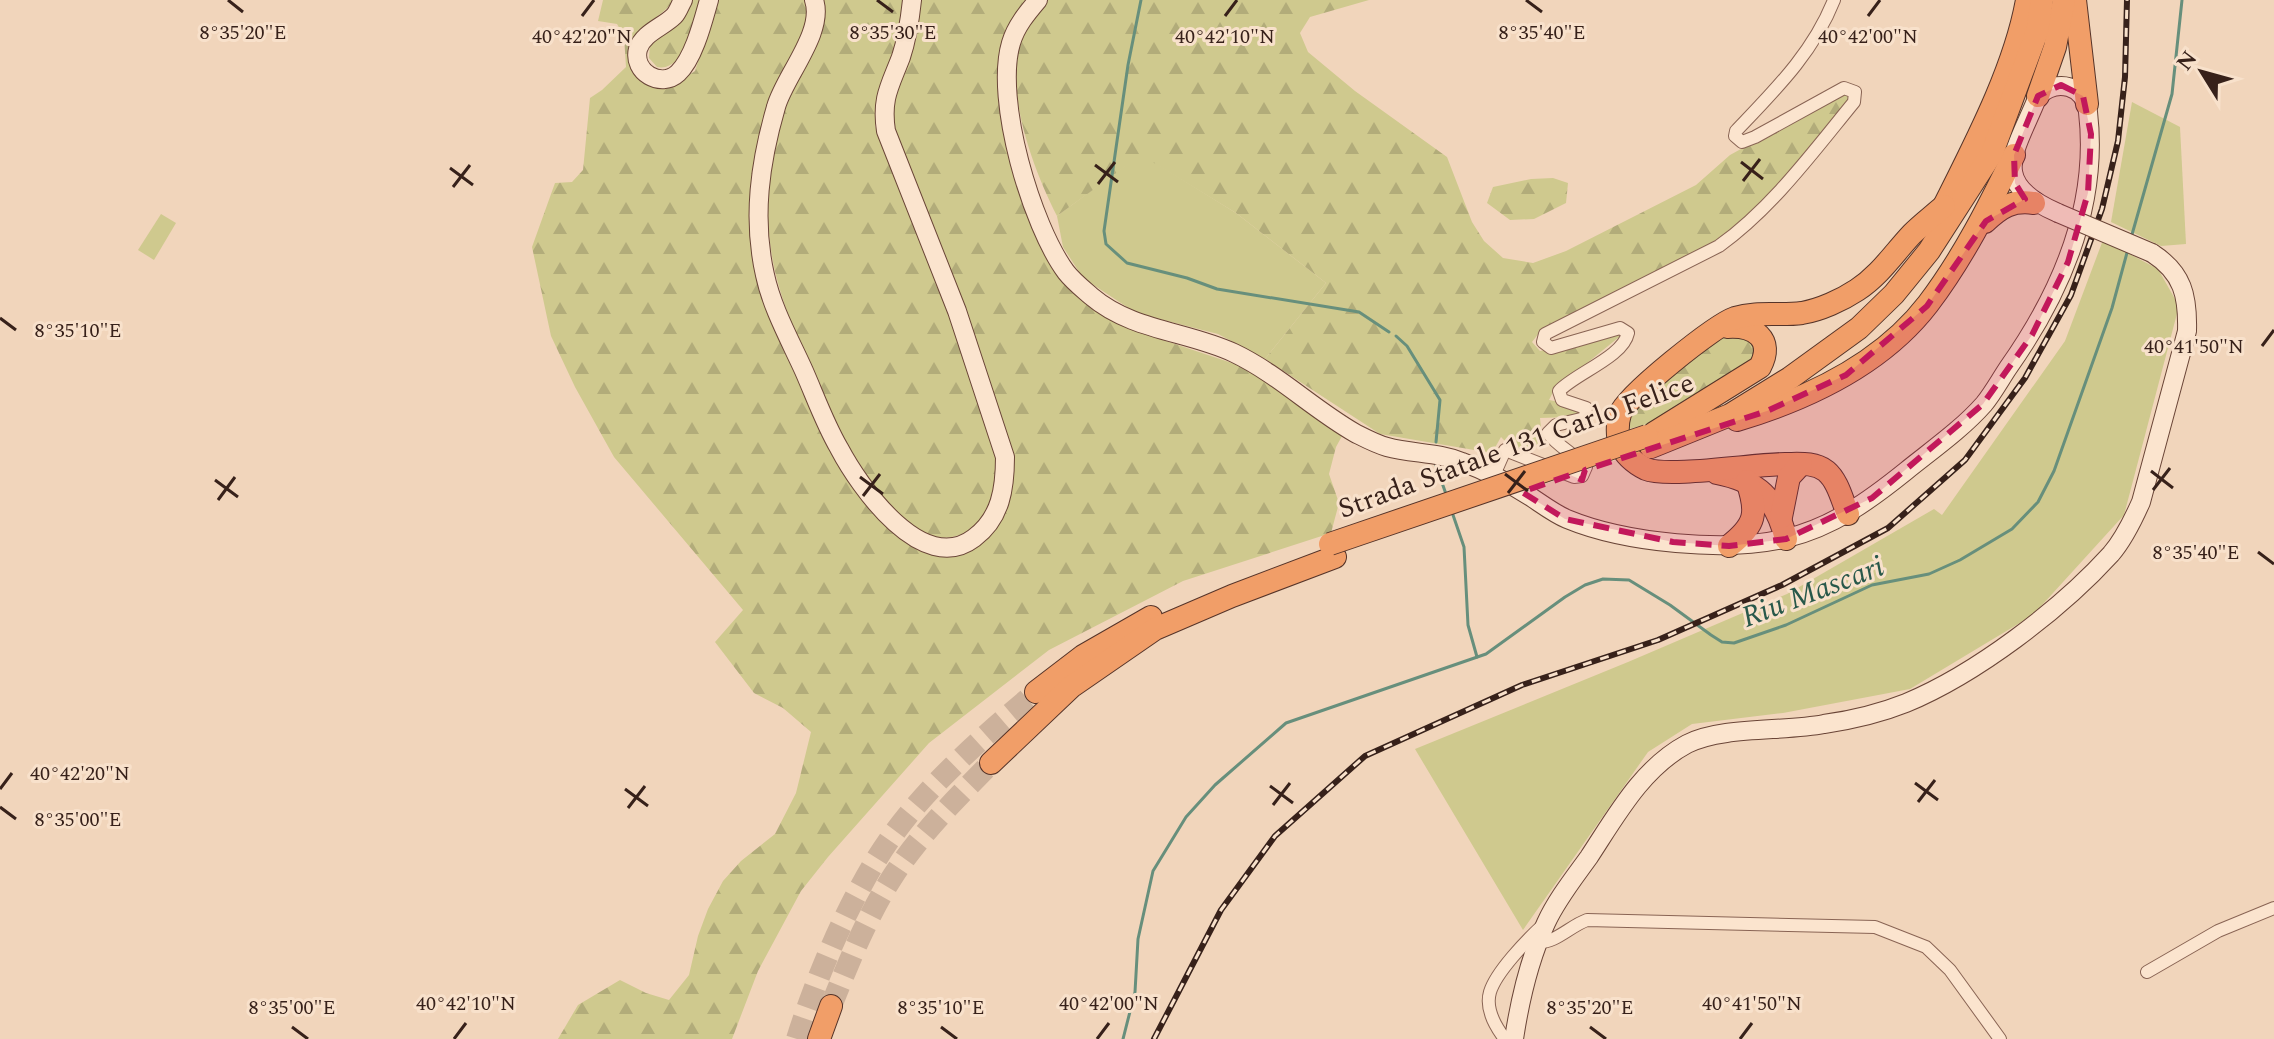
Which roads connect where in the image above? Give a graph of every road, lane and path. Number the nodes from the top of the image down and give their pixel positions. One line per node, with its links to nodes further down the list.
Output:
1 (683, 0): 2 (main road)
2 (709, 0)
3 (814, 0): 4 (main road)
4 (912, 0)
5 (1038, 0): 21 (main road)
6 (1834, 0): 21 (street)
7 (2027, 0): 15 (highway, Strada Statale 131 Carlo Felice)
8 (2042, 0): 18 (highway, Strada Statale 131 Carlo Felice)
9 (2064, 0): 11 (highway)
10 (2075, 0): 12 (highway)
11 (2038, 96): 12 (main road); 13 (main road)
12 (2087, 104): 23 (main road)
13 (2014, 155): 14 (main road); 16 (highway)
14 (2034, 203): 16 (highway); 30 (main road, bridge)
15 (1944, 206): 17 (highway); 18 (highway, Strada Statale 131 Carlo Felice)
16 (1973, 235): 18 (highway)
17 (1718, 327): 18 (highway); 20 (highway)
18 (1653, 440): 26 (highway, Strada Statale 131 Carlo Felice)
19 (1801, 464): 20 (highway); 23 (highway); 24 (highway)
20 (1701, 469): 22 (highway)
21 (1494, 475): 25 (main road)
22 (1747, 481): 24 (highway); 25 (highway)
23 (1848, 514): 24 (main road)
24 (1783, 528): 25 (main road)
25 (1729, 546)
26 (1332, 551): 27 (highway, Strada Statale 131 Carlo Felice); 28 (highway, Strada Statale 131 Carlo Felice)
27 (1036, 692)
28 (991, 763)
29 (2274, 908): 32 (street)
30 (1547, 921): 31 (main road); 35 (street)
31 (1538, 942): 36 (main road); 37 (street)
32 (2147, 972)
33 (831, 1006): 34 (highway)
34 (819, 1039)
35 (1505, 1039)
36 (1514, 1039)
37 (2000, 1039)

